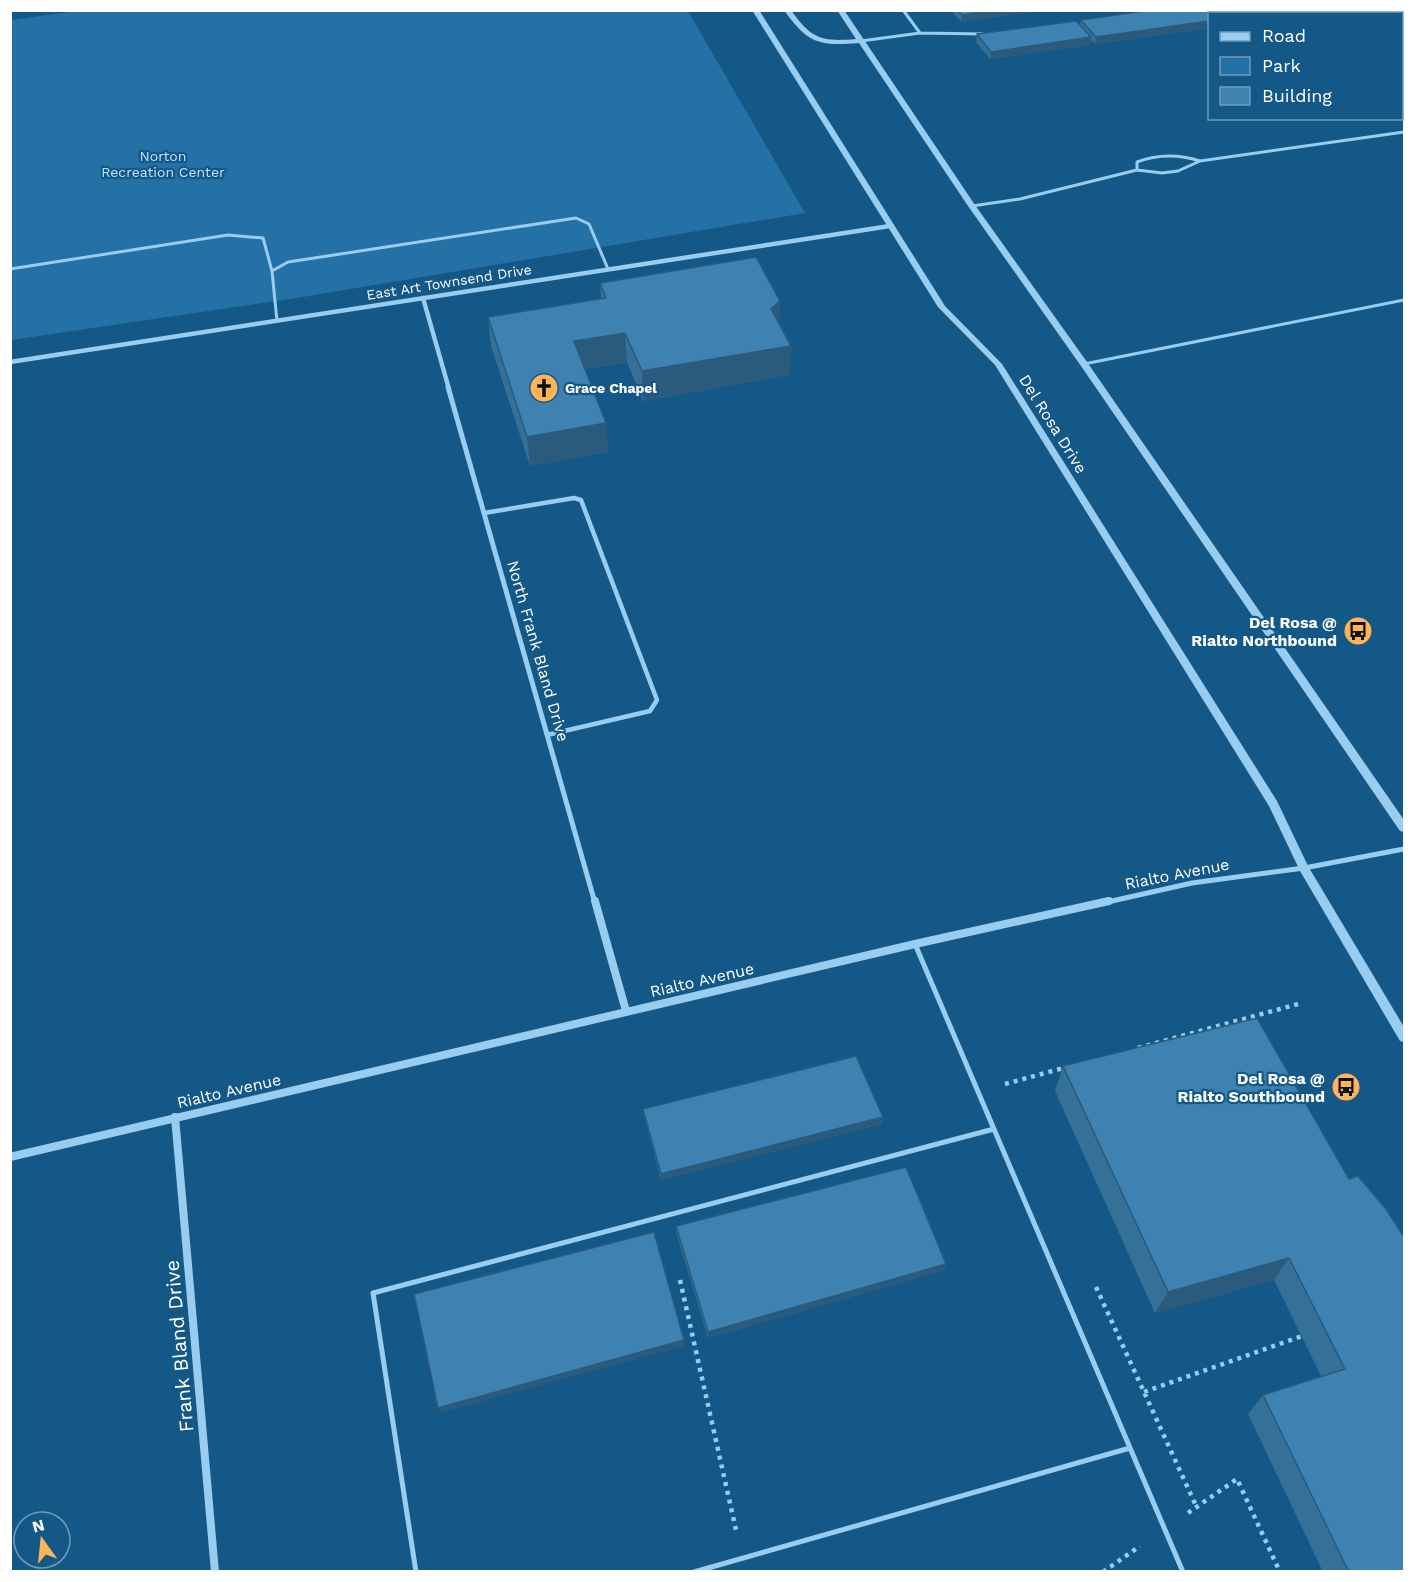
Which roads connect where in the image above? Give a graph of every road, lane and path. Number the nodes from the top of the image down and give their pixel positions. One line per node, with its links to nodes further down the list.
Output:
1 (755, 10): 14 (street, Del Rosa Drive)
2 (787, 10): 9 (street)
3 (840, 10): 9 (street)
4 (903, 10): 7 (lane)
5 (1150, 10): 6 (lane)
6 (1127, 14)
7 (920, 33): 8 (lane); 9 (lane)
8 (988, 34)
9 (861, 41): 13 (street)
10 (1404, 132): 11 (lane)
11 (1200, 161): 12 (lane); 12 (lane)
12 (1137, 170): 13 (lane)
13 (972, 206): 22 (street)
14 (891, 226): 16 (street, East Art Townsend Drive); 27 (street, Del Rosa Drive)
15 (10, 269): 17 (lane)
16 (608, 269): 17 (lane); 18 (street, East Art Townsend Drive)
17 (272, 271): 20 (lane)
18 (423, 298): 20 (street, East Art Townsend Drive); 23 (street, North Frank Bland Drive)
19 (1404, 300): 22 (lane)
20 (277, 321): 21 (street, East Art Townsend Drive)
21 (10, 362)
22 (1084, 364): 25 (street)
23 (484, 513): 24 (street, North Frank Bland Drive); 24 (lane)
24 (548, 735): 30 (street, North Frank Bland Drive)
25 (1404, 828)
26 (1404, 849): 27 (street, Rialto Avenue)
27 (1304, 868): 28 (street, Rialto Avenue); 31 (street, Del Rosa Drive)
28 (915, 944): 30 (street, Rialto Avenue); 36 (lane)
29 (1298, 1004): 32 (path)
30 (626, 1011): 35 (street, Rialto Avenue)
31 (1404, 1037)
32 (1128, 1050)
33 (1072, 1066): 34 (path)
34 (1009, 1095)
35 (175, 1117): 37 (street, Rialto Avenue); 46 (street, Frank Bland Drive)
36 (994, 1130): 42 (lane); 47 (lane)
37 (10, 1157)
38 (680, 1280): 45 (path)
39 (1095, 1286): 41 (path)
40 (1302, 1336): 41 (path)
41 (1144, 1392): 43 (path)
42 (1130, 1448): 44 (lane); 45 (lane)
43 (1197, 1508): 44 (path); 51 (path)
44 (1165, 1529): 49 (path); 50 (lane)
45 (742, 1558): 48 (lane)
46 (215, 1572)
47 (416, 1572)
48 (694, 1572)
49 (1103, 1572)
50 (1183, 1572)
51 (1280, 1572)

